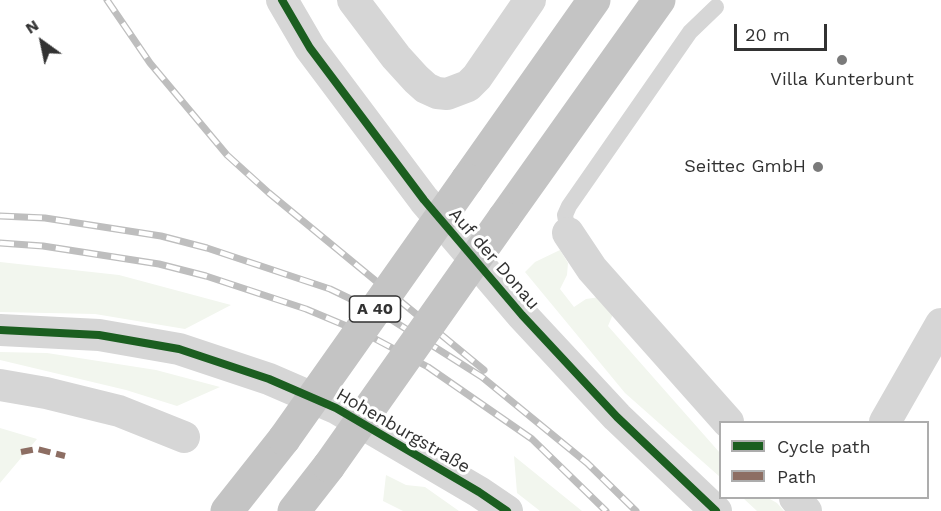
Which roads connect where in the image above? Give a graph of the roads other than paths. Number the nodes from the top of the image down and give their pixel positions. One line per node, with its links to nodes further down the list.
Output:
1 (282, 0): 17 (street, Auf der Donau)
2 (353, 0): 3 (street)
3 (530, 0)
4 (594, 0): 14 (highway, A 40, bridge)
5 (659, 0): 15 (highway, A 40, bridge)
6 (716, 7): 7 (lane)
7 (568, 233): 11 (street)
8 (941, 324): 12 (street)
9 (0, 330): 16 (street, Hohenburgstraße)
10 (0, 385): 13 (street)
11 (726, 421)
12 (886, 421)
13 (184, 437)
14 (227, 511)
15 (294, 511)
16 (507, 511)
17 (717, 511)

